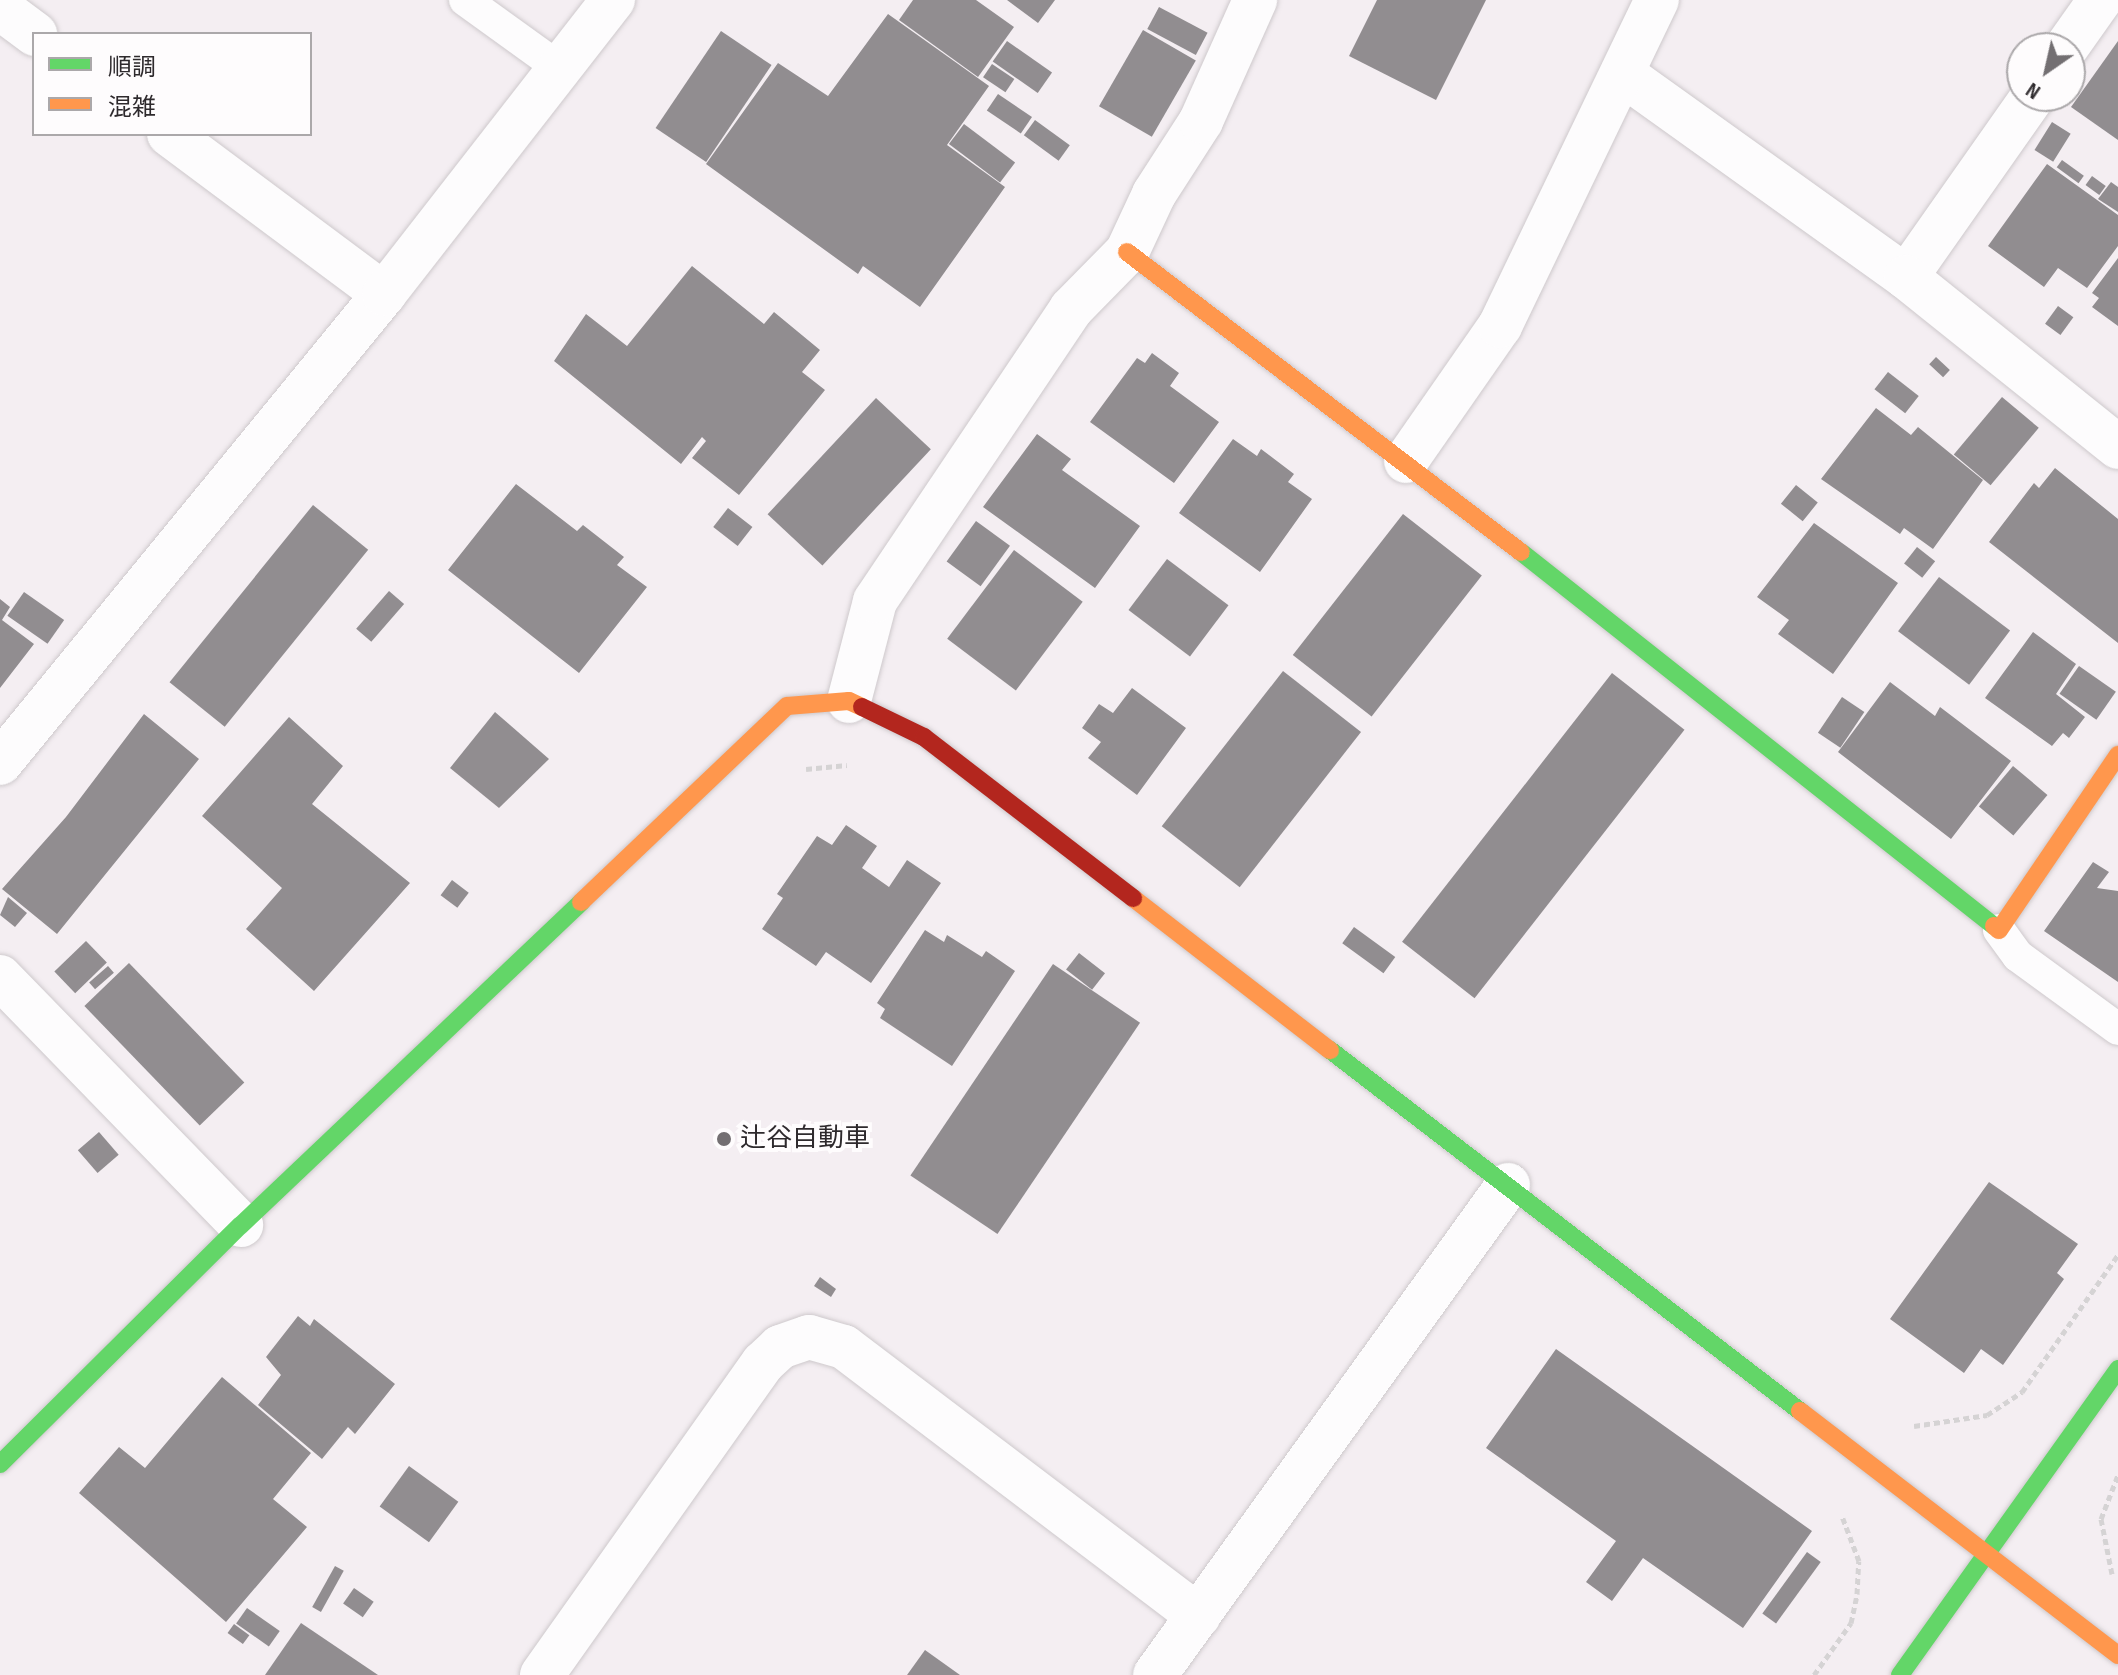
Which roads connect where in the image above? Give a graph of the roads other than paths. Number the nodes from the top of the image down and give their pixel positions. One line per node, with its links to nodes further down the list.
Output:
1 (465, 0): 9 (lane)
2 (613, 0): 9 (street)
3 (1255, 0): 13 (street)
4 (1657, 0): 10 (street)
5 (2100, 0): 8 (street)
6 (0, 8): 7 (street)
7 (32, 32)
8 (2077, 32)
9 (562, 70): 15 (street)
10 (1624, 75): 14 (street); 17 (street)
11 (2022, 112): 14 (street)
12 (172, 136): 15 (street)
13 (1127, 252): 17 (street); 18 (street)
14 (1906, 277): 16 (street)
15 (384, 294): 20 (street)
16 (2118, 447)
17 (1406, 461): 21 (street)
18 (849, 701): 24 (street); 25 (street)
19 (2118, 755): 21 (street)
20 (0, 763)
21 (1999, 930): 23 (lane)
22 (0, 977): 25 (street)
23 (2118, 1029)
24 (1508, 1185): 28 (street); 29 (street)
25 (241, 1225): 27 (street)
26 (2118, 1369): 28 (street)
27 (0, 1464)
28 (1985, 1554): 30 (street); 33 (street)
29 (1198, 1616): 31 (street); 32 (street)
30 (2118, 1655)
31 (542, 1675)
32 (1155, 1675)
33 (1900, 1675)

